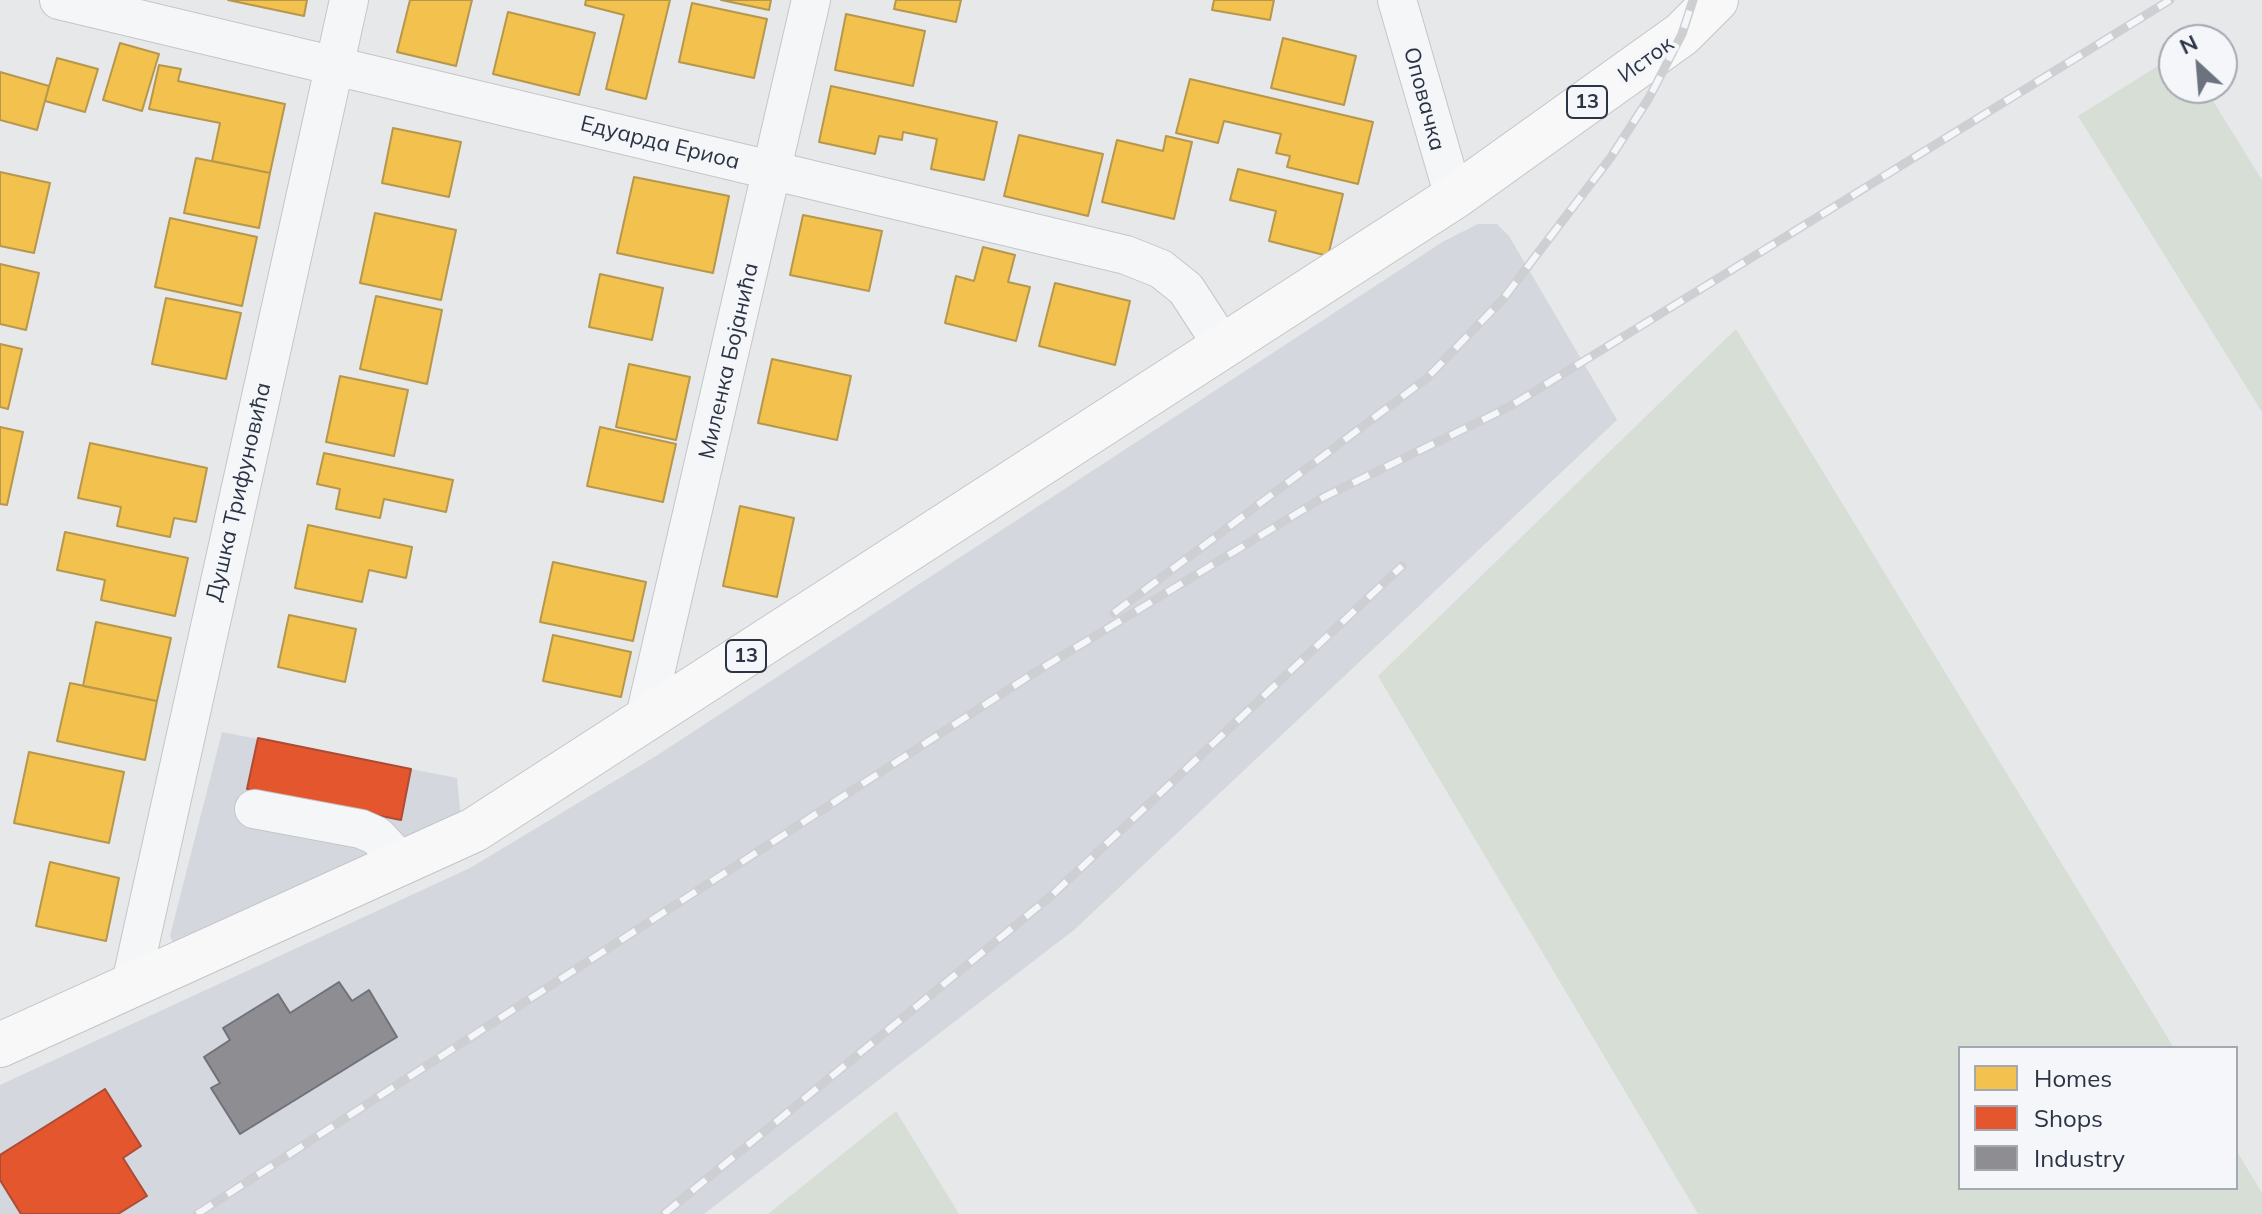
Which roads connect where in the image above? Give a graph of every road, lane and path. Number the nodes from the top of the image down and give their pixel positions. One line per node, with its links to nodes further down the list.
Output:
1 (59, 0): 6 (street, Едуарда Ериоа)
2 (349, 0): 6 (street, Душка Трифуновића)
3 (811, 0): 7 (street, Миленка Бојанића)
4 (1397, 0): 8 (street, Оповачка)
5 (1716, 0): 8 (main road, Исток / 13)
6 (334, 63): 7 (street, Едуарда Ериоа); 13 (street, Душка Трифуновића)
7 (774, 171): 9 (street, Едуарда Ериоа); 10 (street, Миленка Бојанића)
8 (1454, 197): 9 (main road, 13)
9 (1223, 346): 10 (main road, 13)
10 (644, 721): 12 (main road, 13)
11 (254, 809): 12 (street)
12 (403, 864): 13 (main road, 13)
13 (131, 983): 14 (main road, 13)
14 (0, 1045)

